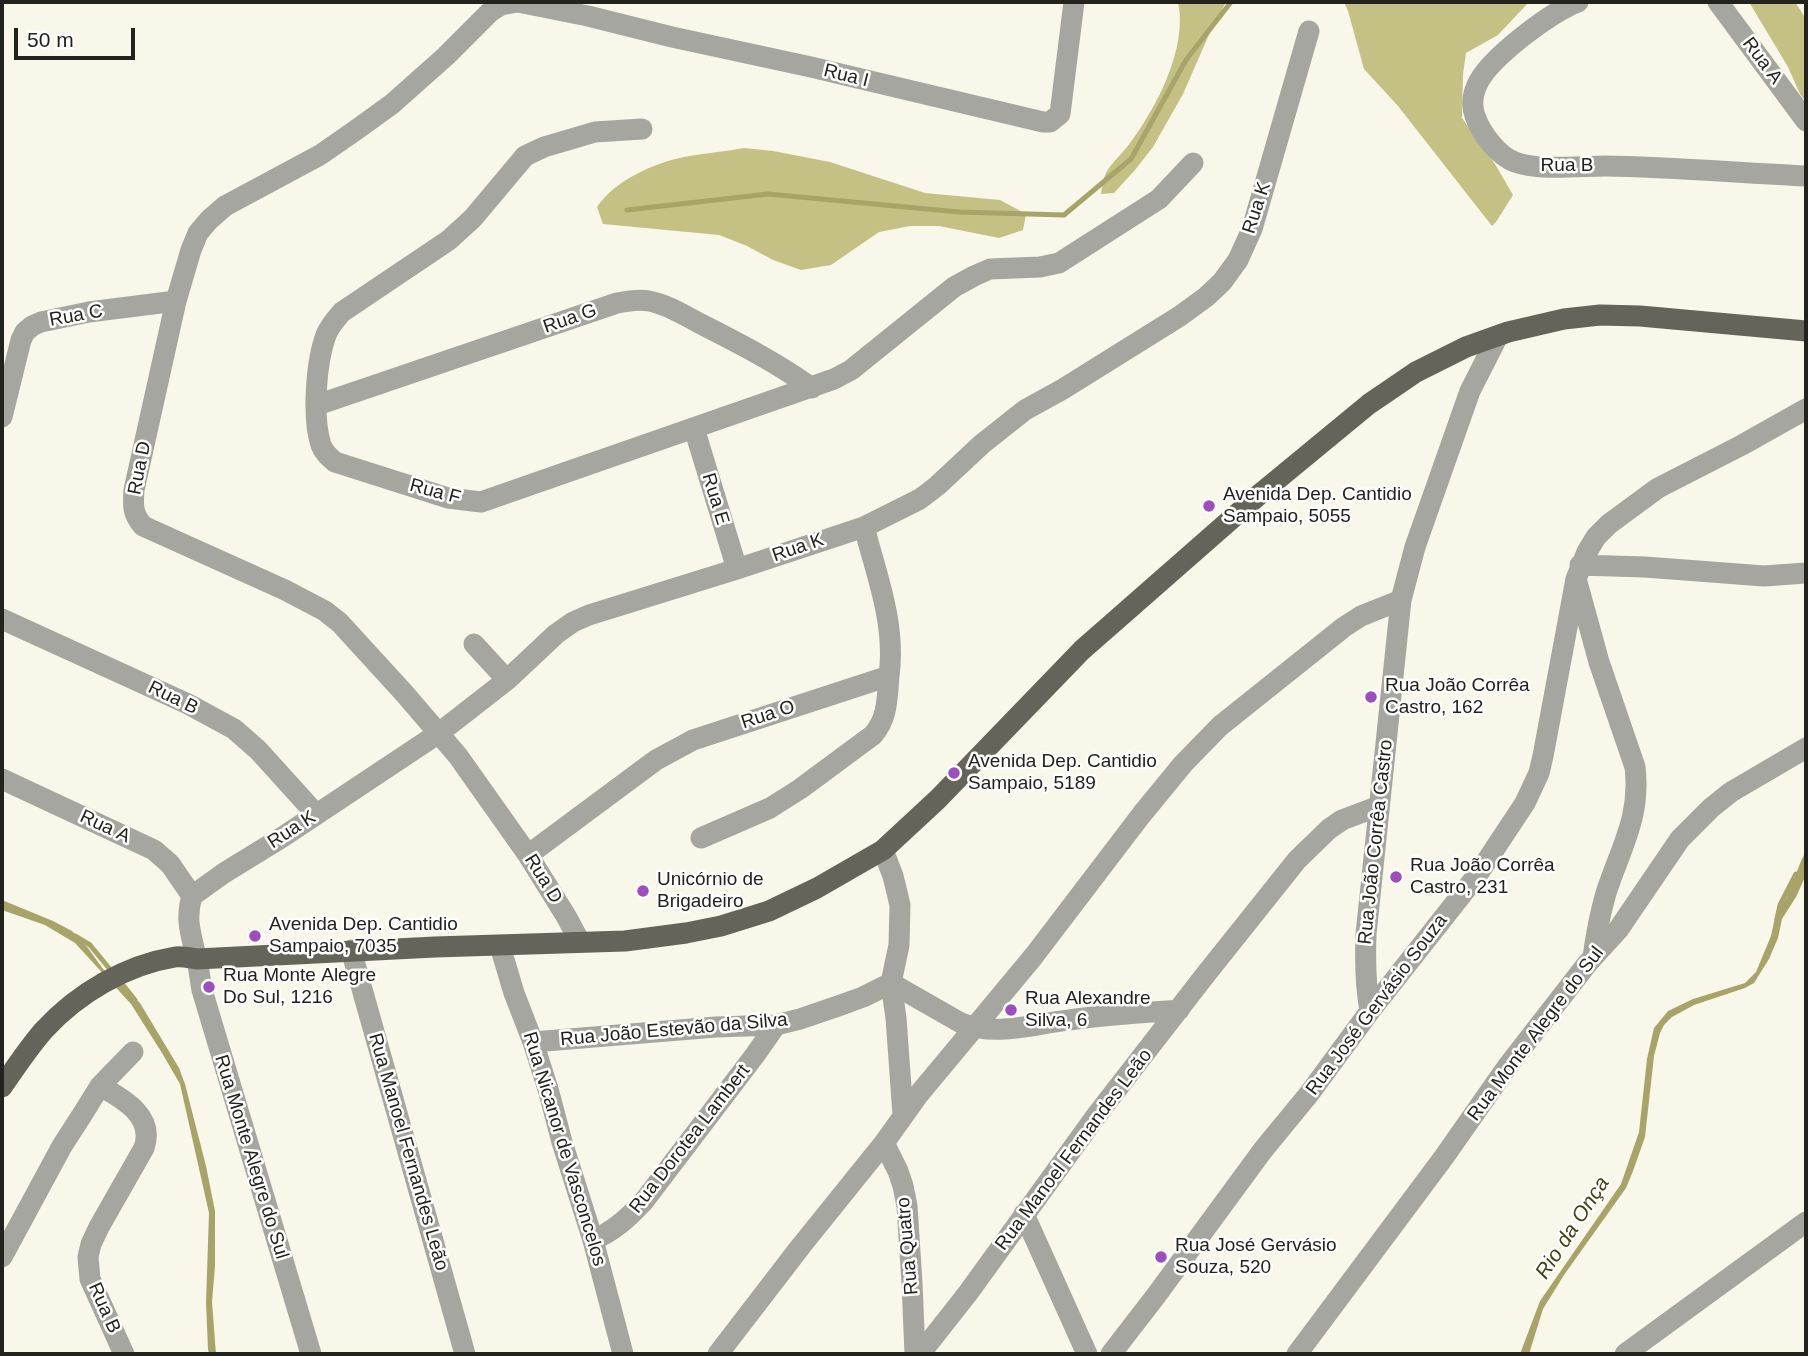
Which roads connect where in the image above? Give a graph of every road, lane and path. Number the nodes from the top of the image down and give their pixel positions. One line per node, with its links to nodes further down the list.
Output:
1 (517, 2): 2 (street, Rua I); 10 (street, Rua D)
2 (1074, 2)
3 (1578, 2): 9 (street, Rua B)
4 (1718, 2): 6 (street, Rua A)
5 (1309, 31): 20 (street, Rua K)
6 (1806, 121)
7 (642, 129): 16 (street, Rua F)
8 (1193, 163): 14 (street, Rua F)
9 (1806, 176)
10 (176, 301): 18 (street, Rua C); 29 (street, Rua D)
11 (1806, 331): 12 (main road)
12 (1498, 336): 13 (main road); 15 (street, Rua João Corrêa Castro)
13 (1466, 347): 15 (street, Rua João Corrêa Castro); 35 (main road)
14 (812, 388): 16 (street, Rua G); 19 (street, Rua F)
15 (1470, 391): 24 (street, Rua João Corrêa Castro)
16 (317, 405): 19 (street, Rua F)
17 (1806, 409): 22 (street, Rua José Gervásio Souza)
18 (2, 417)
19 (694, 428): 21 (street, Rua E)
20 (864, 527): 21 (street, Rua K); 27 (street)
21 (737, 569): 28 (street, Rua K)
22 (1578, 572): 23 (street); 41 (street); 45 (street, Rua José Gervásio Souza)
23 (1806, 573)
24 (1401, 600): 32 (street, Rua João Corrêa Castro); 47 (street)
25 (2, 619): 33 (street, Rua B)
26 (474, 644): 28 (street)
27 (889, 676): 34 (street); 36 (street, Rua O)
28 (507, 680): 29 (street, Rua K)
29 (439, 733): 33 (street, Rua K); 36 (street, Rua D)
30 (1806, 748): 41 (street, Rua Monte Alegre do Sul)
31 (2, 779): 37 (street, Rua A)
32 (1379, 806): 44 (street, Rua Manoel Fernandes Leão); 45 (street, Rua João Corrêa Castro)
33 (317, 814): 37 (street, Rua K)
34 (701, 838)
35 (883, 850): 38 (main road); 43 (street)
36 (528, 855): 38 (street, Rua D)
37 (192, 896): 42 (street)
38 (580, 942): 39 (main road)
39 (500, 946): 40 (main road); 48 (street, Rua Nicanor de Vasconcelos)
40 (351, 950): 42 (main road); 60 (street, Rua Manoel Fernandes Leão)
41 (1593, 957): 66 (street, Rua Monte Alegre do Sul)
42 (197, 959): 51 (main road); 59 (street, Rua Monte Alegre do Sul)
43 (891, 983): 46 (street, Rua João Estevão da Silva); 47 (street); 52 (street)
44 (1179, 1010): 47 (street); 54 (street, Rua Manoel Fernandes Leão)
45 (1370, 1011): 65 (street, Rua José Gervásio Souza)
46 (776, 1025): 48 (street, Rua João Estevão da Silva); 56 (street, Rua Dorotea Lambert)
47 (972, 1028): 52 (street)
48 (533, 1042): 56 (street, Rua Nicanor de Vasconcelos)
49 (133, 1052): 50 (street)
50 (100, 1086): 57 (street); 58 (street, Rua B)
51 (2, 1087)
52 (902, 1115): 53 (street)
53 (884, 1143): 62 (street); 63 (street, Rua Quatro)
54 (1024, 1214): 63 (street, Rua Manoel Fernandes Leão); 64 (street)
55 (1806, 1222): 67 (street)
56 (593, 1240): 61 (street, Rua Nicanor de Vasconcelos)
57 (2, 1257)
58 (124, 1354)
59 (311, 1354)
60 (465, 1354)
61 (623, 1354)
62 (718, 1354)
63 (917, 1354)
64 (1087, 1354)
65 (1111, 1354)
66 (1297, 1354)
67 (1625, 1354)

